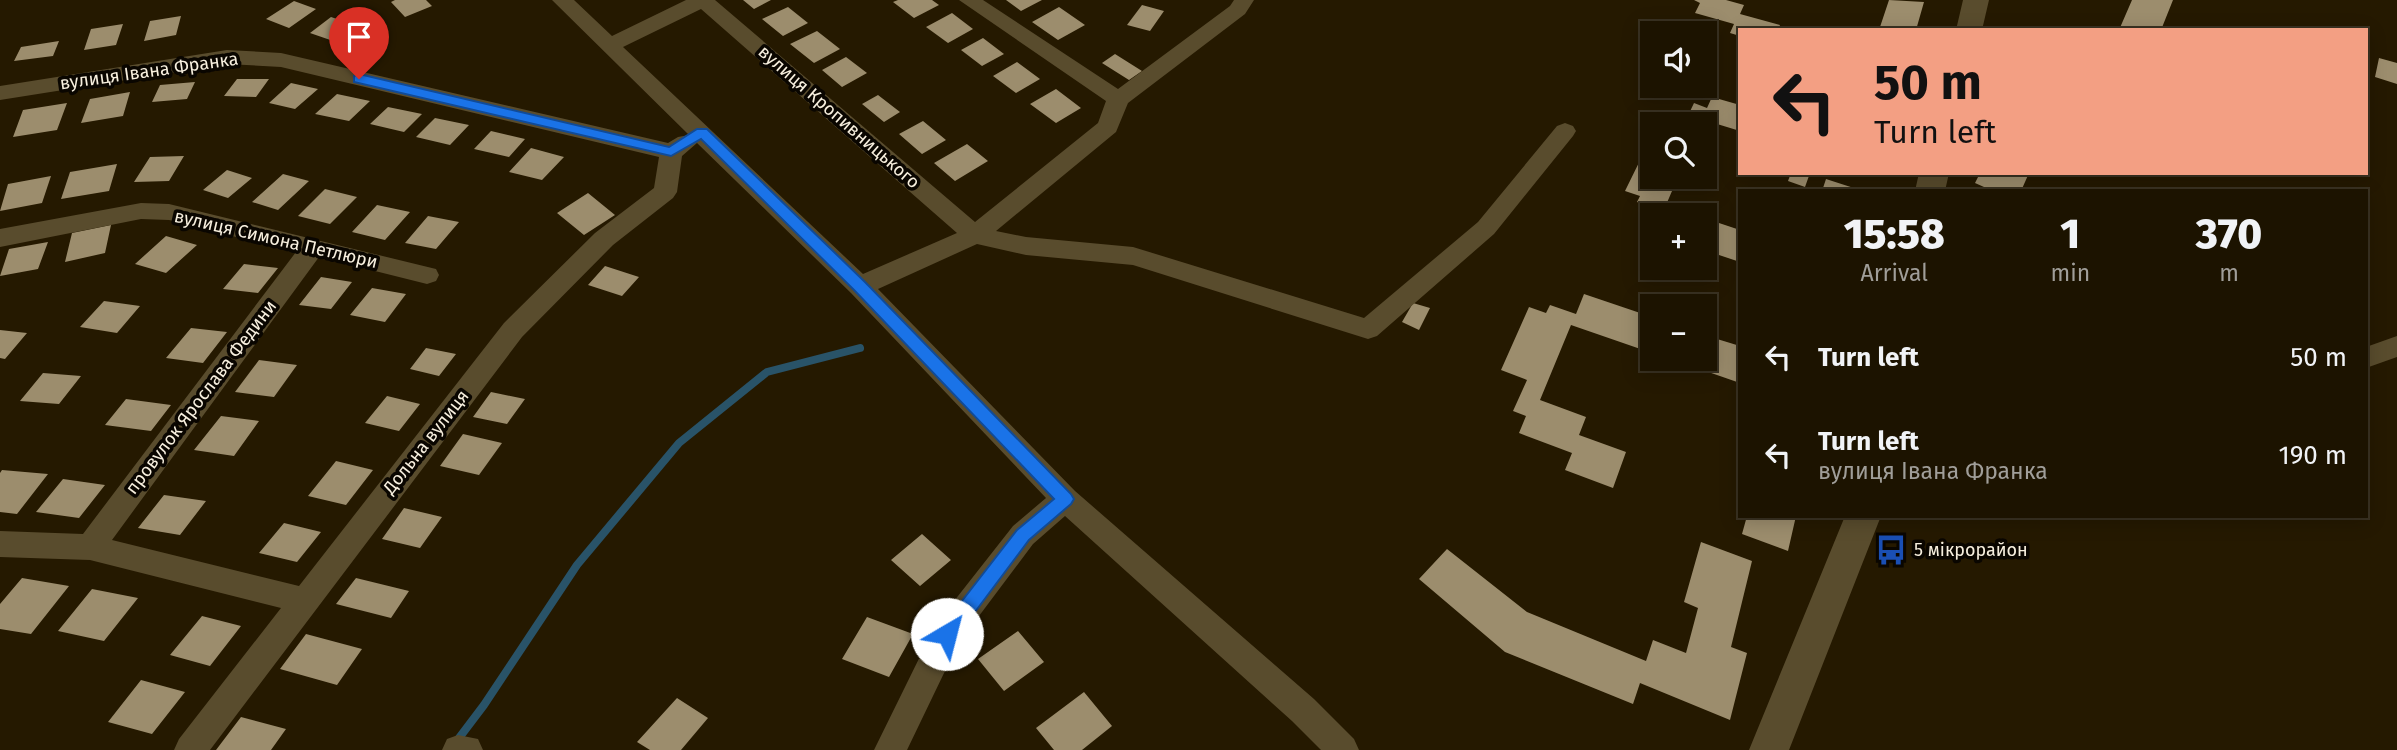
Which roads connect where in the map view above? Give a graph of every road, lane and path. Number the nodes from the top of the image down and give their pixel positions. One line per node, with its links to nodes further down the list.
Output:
1 (562, 0): 7 (street)
2 (703, 0): 7 (street); 13 (street, вулиця Кропивницького)
3 (968, 0): 9 (street)
4 (1244, 0): 9 (street)
5 (1976, 0): 6 (street)
6 (1969, 28)
7 (610, 45): 11 (street)
8 (0, 93): 12 (street, вулиця Івана Франка)
9 (1118, 99): 13 (street)
10 (1565, 131): 13 (street)
11 (702, 132): 12 (street); 17 (street)
12 (671, 152): 24 (street, Дольна вулиця)
13 (975, 235): 17 (street)
14 (0, 238): 15 (street, вулиця Симона Петлюри)
15 (313, 247): 16 (street, вулиця Симона Петлюри); 23 (street, провулок Ярослава Федини)
16 (427, 275)
17 (859, 286): 20 (street)
18 (2397, 346): 19 (street)
19 (2368, 357)
20 (1065, 499): 27 (street); 28 (street)
21 (1862, 518): 25 (street)
22 (0, 544): 23 (street)
23 (90, 547): 24 (street)
24 (303, 600): 26 (street, Дольна вулиця)
25 (1772, 745)
26 (190, 750)
27 (890, 750)
28 (1343, 750)

